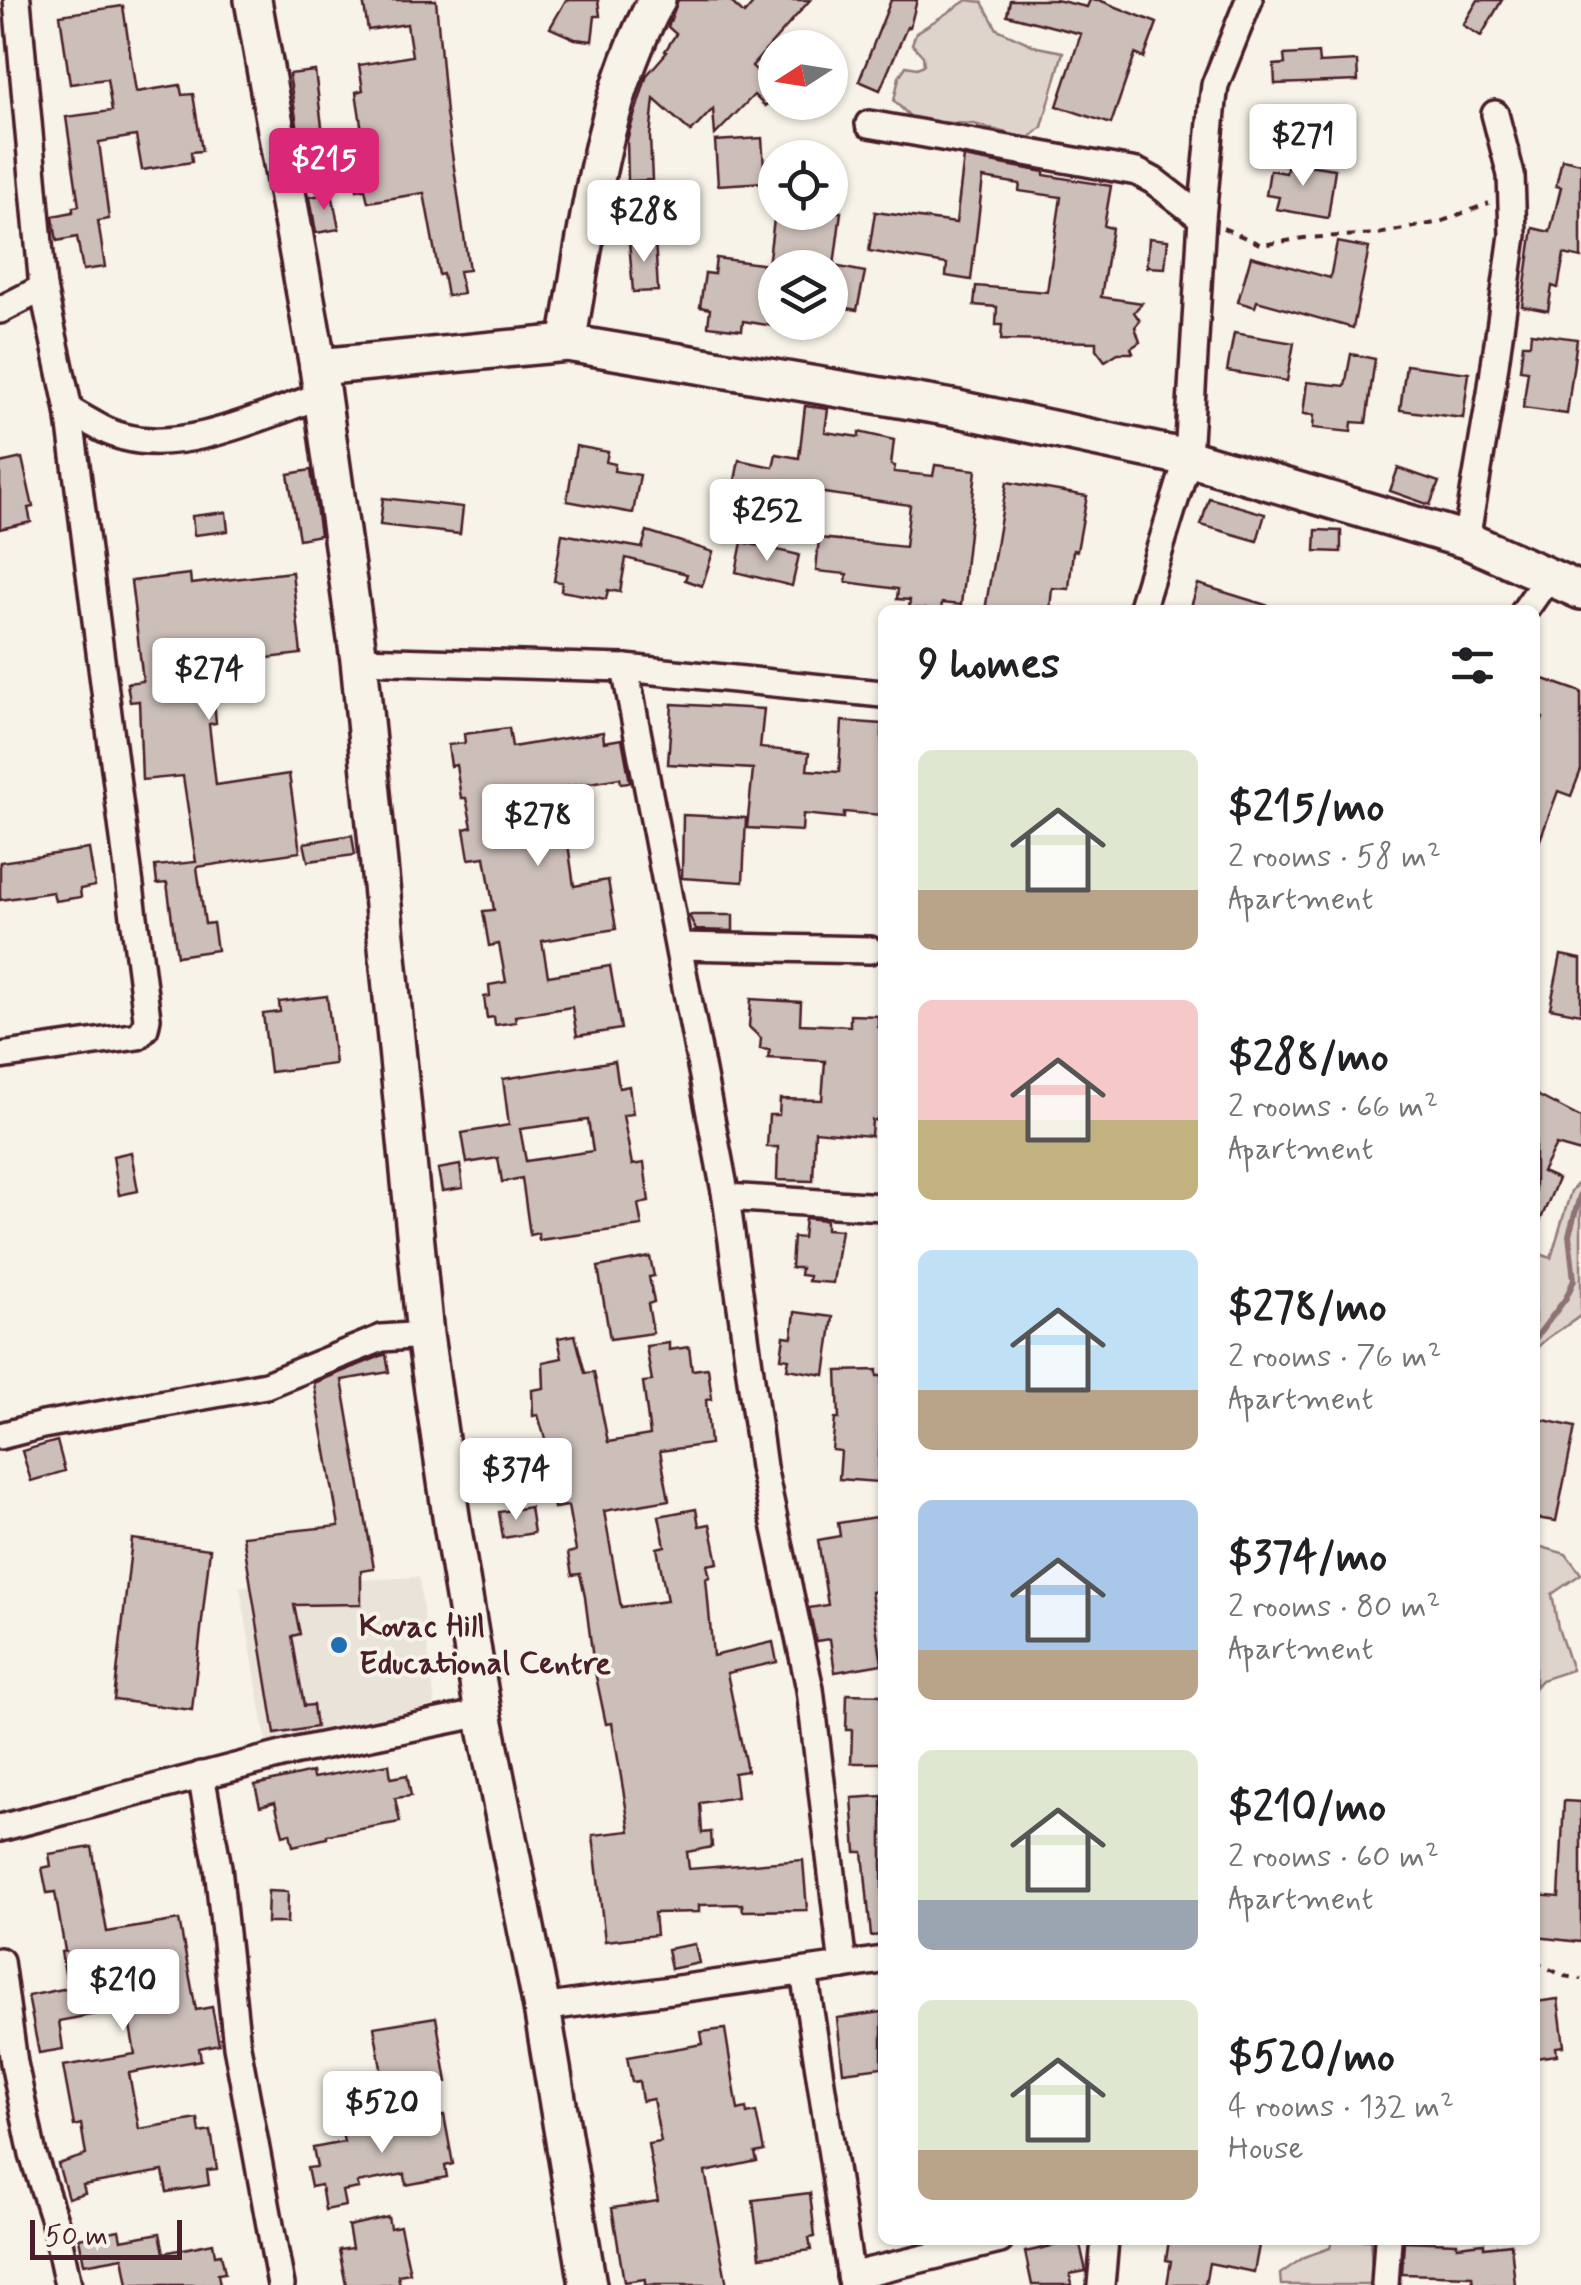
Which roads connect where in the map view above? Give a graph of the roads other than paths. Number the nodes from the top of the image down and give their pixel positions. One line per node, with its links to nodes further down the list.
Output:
1 (17, 0): 8 (street)
2 (254, 0): 11 (street)
3 (657, 0): 10 (street)
4 (1249, 0): 7 (street)
5 (1495, 114): 14 (street)
6 (869, 124): 7 (street)
7 (1202, 218): 13 (street)
8 (43, 288): 9 (street); 12 (street)
9 (0, 310)
10 (567, 344): 11 (street); 13 (street)
11 (319, 382): 12 (street); 18 (street)
12 (69, 410): 23 (street)
13 (1188, 458): 14 (street); 16 (street)
14 (1466, 540): 15 (street)
15 (1565, 584): 17 (street)
16 (1143, 605)
17 (1534, 605)
18 (358, 660): 19 (street); 26 (street)
19 (625, 668): 20 (street); 21 (street)
20 (878, 694)
21 (679, 946): 22 (street); 24 (street)
22 (870, 950)
23 (0, 1056)
24 (726, 1198): 25 (street); 33 (street)
25 (878, 1207)
26 (425, 1335): 27 (street); 28 (street)
27 (0, 1436)
28 (483, 1713): 29 (street); 35 (street)
29 (202, 1776): 30 (street); 41 (street)
30 (0, 1828)
31 (0, 1960): 40 (street)
32 (878, 1961): 33 (street)
33 (843, 1966): 34 (street)
34 (804, 1972): 35 (street); 39 (street)
35 (542, 2008): 42 (street)
36 (981, 2245): 39 (street)
37 (1105, 2245): 43 (street)
38 (1388, 2245): 44 (street)
39 (851, 2280)
40 (68, 2285)
41 (281, 2285)
42 (588, 2285)
43 (1101, 2285)
44 (1385, 2285)

